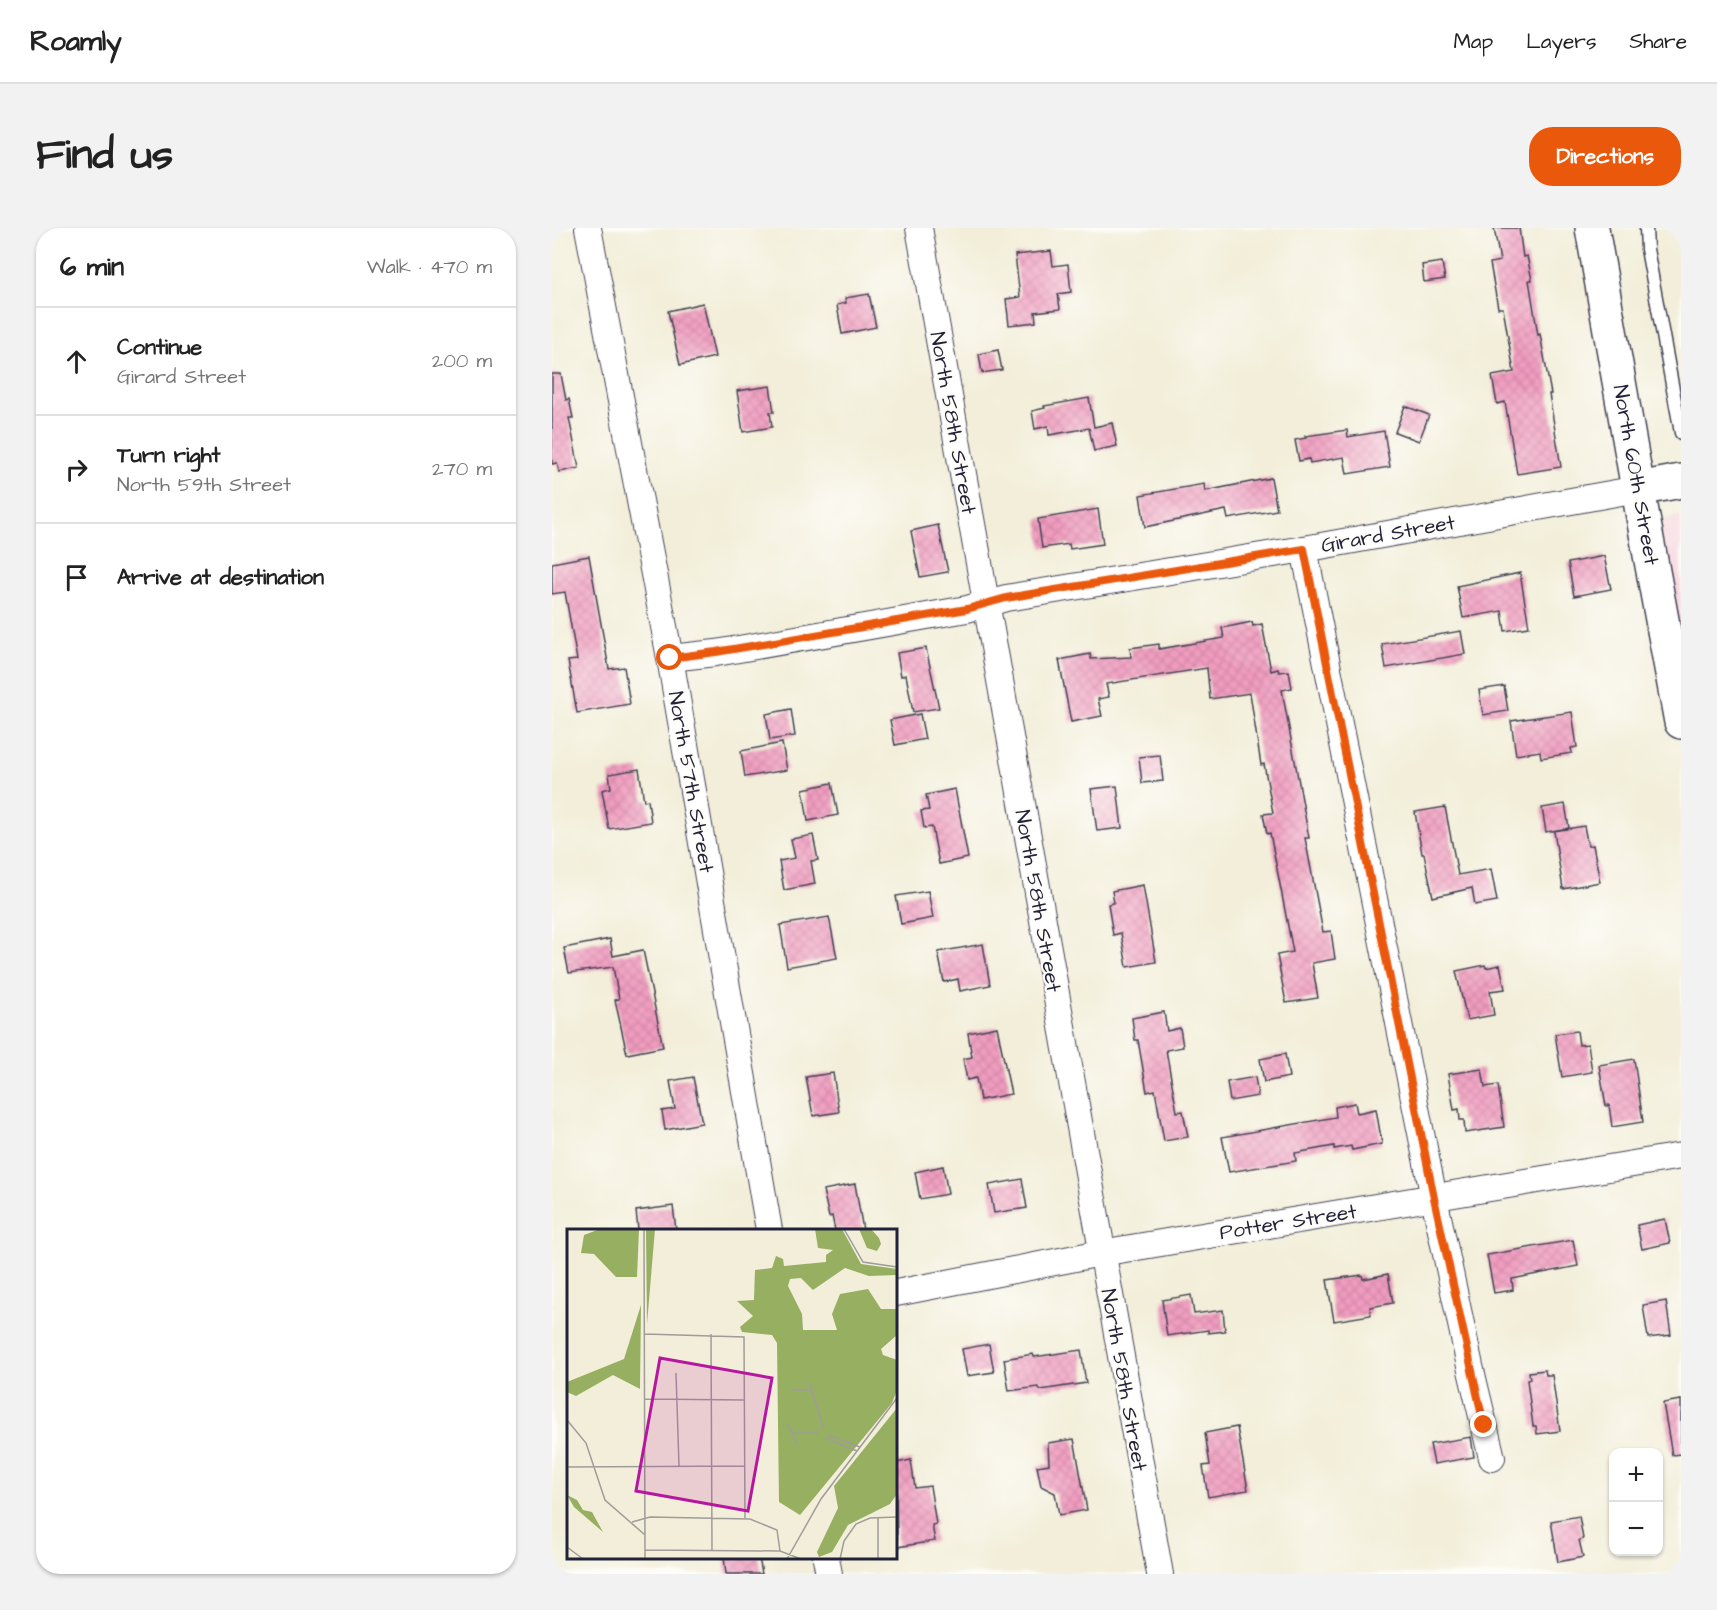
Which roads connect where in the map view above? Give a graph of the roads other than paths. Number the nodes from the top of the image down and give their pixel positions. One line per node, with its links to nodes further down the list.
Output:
1 (588, 228): 10 (street, North 57th Street)
2 (919, 228): 9 (street, North 58th Street)
3 (1592, 228): 7 (main road, North 60th Street)
4 (1646, 228): 5 (lane)
5 (1681, 433)
6 (1681, 481): 7 (main road, Girard Street)
7 (1638, 489): 8 (street, Girard Street); 11 (main road, North 60th Street)
8 (1304, 549): 9 (street, Girard Street); 13 (street)
9 (985, 604): 10 (street, Girard Street); 15 (street, North 58th Street)
10 (670, 658): 14 (street, North 57th Street)
11 (1681, 722)
12 (1681, 1156): 13 (street, Potter Street)
13 (1434, 1198): 15 (street, Potter Street); 17 (street)
14 (769, 1229)
15 (1101, 1253): 16 (street, Potter Street); 20 (street, North 58th Street)
16 (897, 1293)
17 (1492, 1458)
18 (826, 1559): 19 (street)
19 (829, 1574)
20 (1160, 1574)

